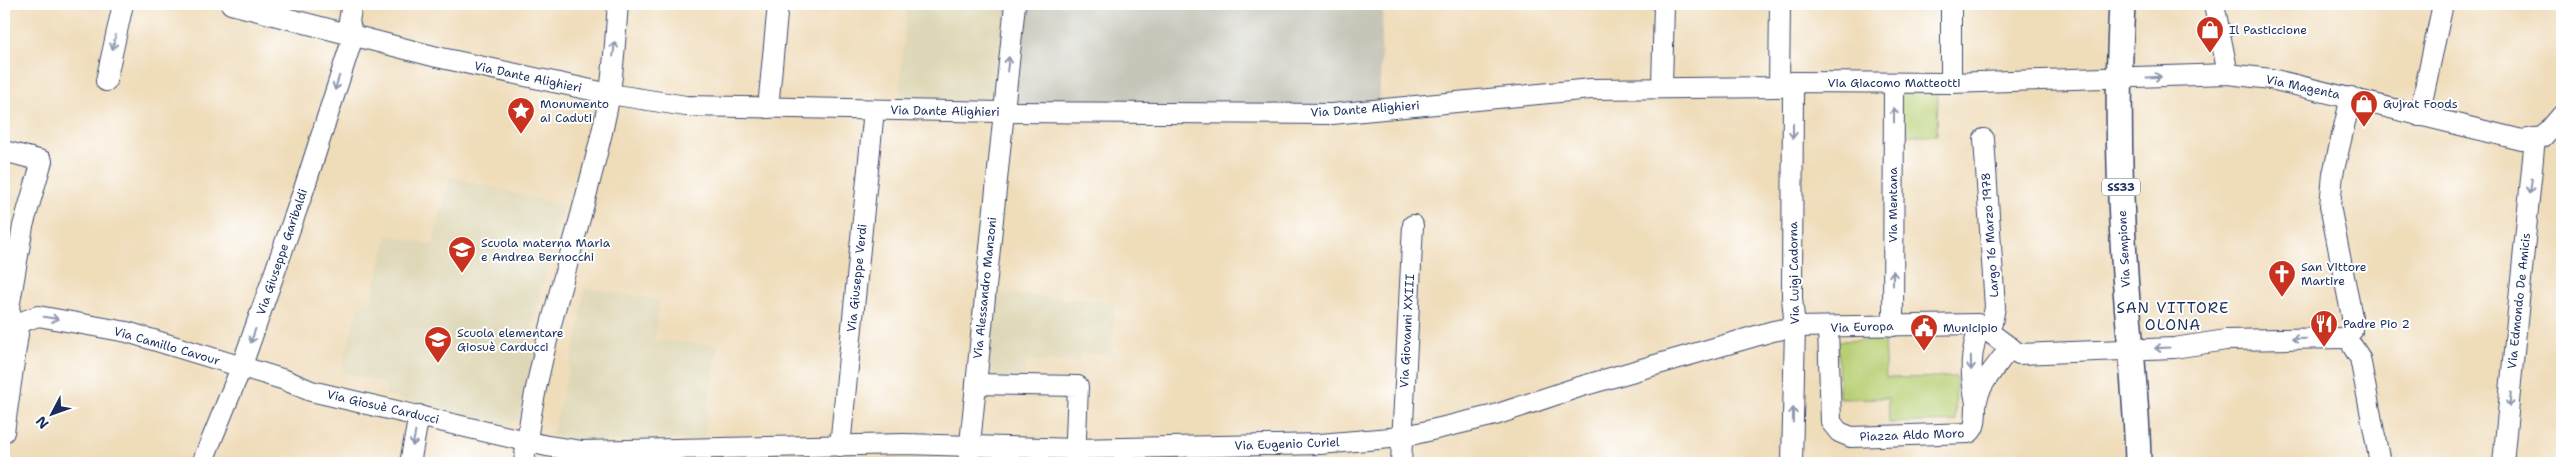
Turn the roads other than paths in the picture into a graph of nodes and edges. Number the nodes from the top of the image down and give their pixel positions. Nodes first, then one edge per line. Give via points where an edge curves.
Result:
1 (123, 4) edge
2 (230, 4) edge
3 (352, 4) edge
4 (618, 4) edge
5 (778, 4) edge
6 (1015, 4) edge
7 (1664, 4) edge
8 (1780, 4) edge
9 (1951, 4) edge
10 (2122, 4) edge
11 (2214, 4) edge
12 (2443, 4) edge
13 (353, 37) junction
14 (2228, 74) junction
15 (2118, 79) junction
16 (106, 81) dead end
17 (1951, 83) junction
18 (1894, 84) junction
19 (1786, 85) junction
20 (1666, 87) junction
21 (610, 94) junction
22 (2351, 97) junction
23 (768, 108) junction
24 (874, 110) junction
25 (1002, 112) junction
26 (2562, 115) edge
27 (2419, 116) junction
28 (1984, 138) dead end
29 (2536, 138) junction
30 (4, 151) edge
31 (1413, 225) dead end
32 (9, 325) edge
33 (1893, 326) junction
34 (1794, 327) junction
35 (1828, 328) junction
36 (1984, 328) junction
37 (2355, 338) junction
38 (2010, 347) junction
39 (2130, 350) junction
40 (1678, 358) joint
41 (242, 368) junction
42 (976, 384) junction
43 (1976, 403) junction
44 (419, 415) junction
45 (4, 432) edge
46 (1402, 437) junction
47 (526, 441) junction
48 (840, 446) junction
49 (969, 454) edge
50 (1235, 454) edge
51 (1075, 456) edge
52 (202, 463) edge
53 (410, 463) edge
54 (524, 463) edge
55 (1401, 463) edge
56 (1792, 463) edge
57 (2138, 463) edge
58 (2380, 463) edge
59 (2503, 463) edge

1 -> 16 street
2 - 13 street, Via Dante Alighieri
3 - 13 street via 349,21
21 -> 4 street
5 - 23 street
25 -> 6 street, Via Alessandro Manzoni
7 - 20 street
8 - 19 street
9 - 17 street
10 - 15 main road, Via Sempione / SS33
11 - 14 street
12 - 27 street
13 - 21 street, Via Dante Alighieri
13 -> 41 street, Via Giuseppe Garibaldi
15 -> 14 street, Via Magenta
14 - 22 street, Via Magenta via 2271,79
15 - 17 street, Via Giacomo Matteotti
15 - 39 main road, Via Sempione / SS33
17 - 18 street, Via Giacomo Matteotti
18 - 19 street, Via Giacomo Matteotti
33 -> 18 street, Via Mentana
19 - 20 street, Via Giacomo Matteotti
19 -> 34 street, Via Luigi Cadorna
20 - 25 street, Via Dante Alighieri via 1591,89 1332,114
21 - 23 street, Via Dante Alighieri via 686,106
21 - 47 street
22 - 27 street, Via Magenta
22 - 37 street via 2333,174 2330,206
23 - 24 street, Via Dante Alighieri
24 - 25 street, Via Dante Alighieri
24 - 48 street, Via Giuseppe Verdi
25 - 42 street, Via Alessandro Manzoni
26 - 29 street via 2543,137
27 - 29 street, Via Magenta via 2522,140
28 - 36 street, Largo 16 Marzo 1978 via 1996,307 1992,323
29 -> 59 street, Via Edmondo De Amicis
30 - 32 street via 42,161 23,226
31 - 46 street, Via Giovanni XXIII
32 -> 41 street, Via Camillo Cavour via 38,316 118,330
32 - 45 street via 18,334
33 - 35 street, Via Europa
33 - 36 street, Via Europa
34 - 35 street, Via Europa
34 - 40 street, Via Europa
56 -> 34 street, Via Luigi Cadorna
35 - 43 street, Piazza Aldo Moro via 1831,422 1844,435 1969,433 1975,425
36 - 38 street
36 -> 43 street, Largo 16 Marzo 1978 via 1972,347
37 -> 39 street via 2226,340 2174,348
37 - 58 street
38 - 39 street via 2019,354
38 - 43 street via 1981,389
39 - 57 main road, Via Sempione / SS33 via 2137,403
40 - 46 street, Via Eugenio Curiel via 1495,415
41 - 44 street, Via Giosuè Carducci via 311,391
41 - 52 street, Via Giuseppe Garibaldi
42 - 49 street, Via Alessandro Manzoni
42 - 51 street via 1078,386
44 - 47 street, Via Giosuè Carducci
44 -> 53 street
46 - 50 street, Via Eugenio Curiel
46 - 55 street, Via Giovanni XXIII
47 - 48 street, Via Eugenio Curiel via 581,451
47 - 54 street
48 - 49 street, Via Eugenio Curiel
49 - 51 street, Via Eugenio Curiel
50 - 51 street, Via Eugenio Curiel

